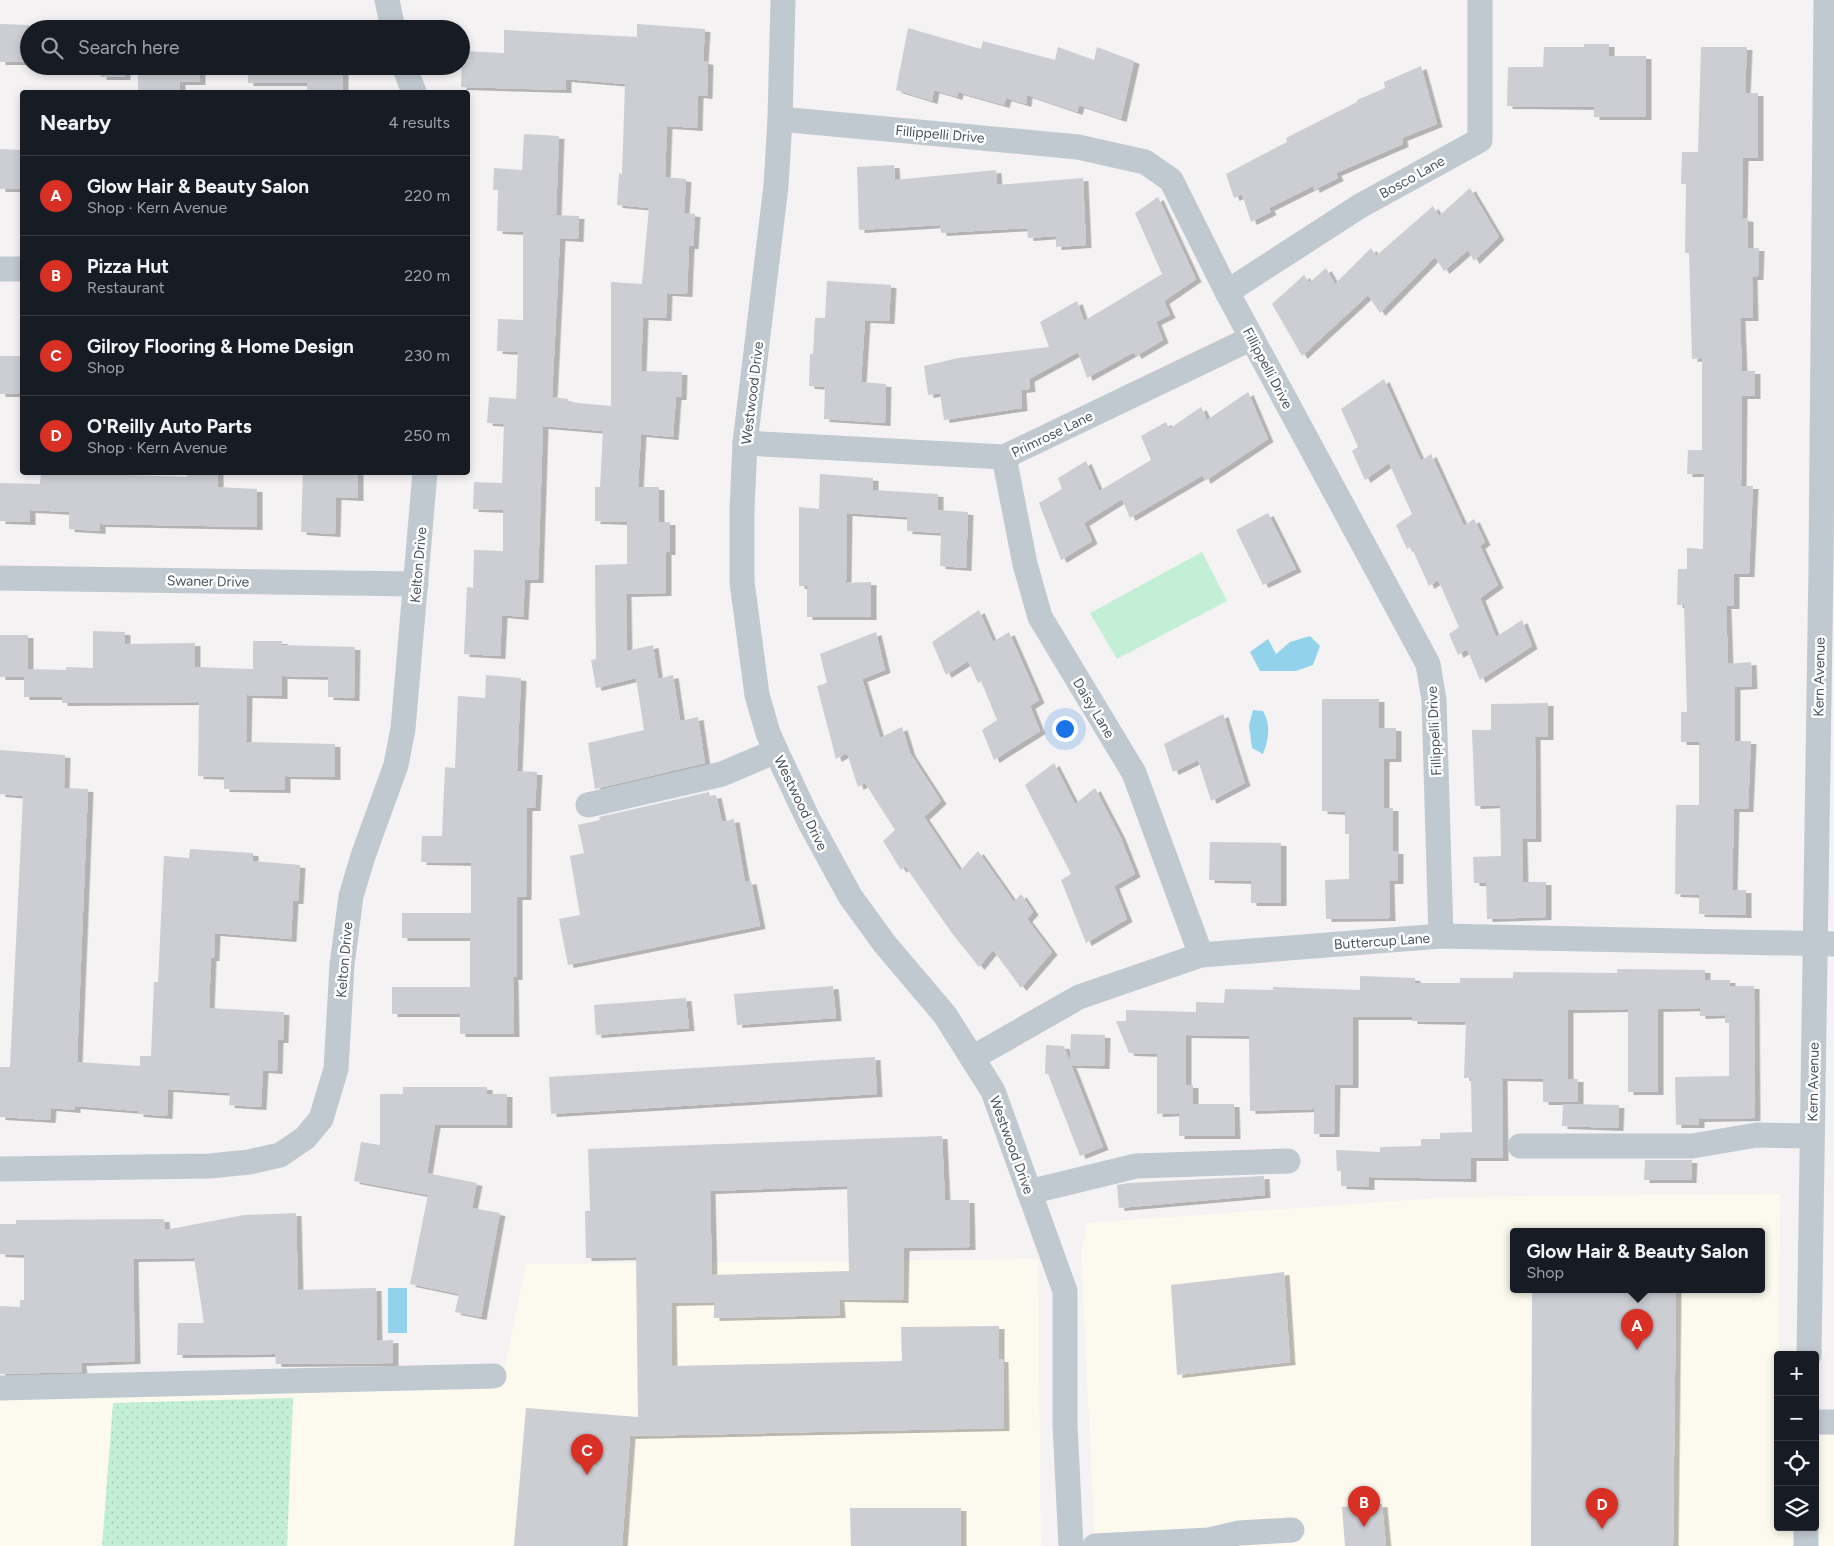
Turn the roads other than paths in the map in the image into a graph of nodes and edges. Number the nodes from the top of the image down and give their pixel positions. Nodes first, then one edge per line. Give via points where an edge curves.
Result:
1 (387, 0) edge
2 (783, 0) edge
3 (1480, 0) edge
4 (1826, 0) edge
5 (392, 20) edge
6 (407, 75) edge
7 (413, 90) edge
8 (780, 119) junction
9 (0, 269) edge
10 (20, 269) edge
11 (1227, 292) junction
12 (1252, 338) junction
13 (746, 443) junction
14 (1004, 457) junction
15 (425, 475) edge
16 (1828, 565) edge
17 (0, 578) edge
18 (416, 584) junction
19 (776, 751) junction
20 (588, 804) dead end
21 (1441, 936) junction
22 (1824, 944) edge
23 (1201, 955) junction
24 (972, 1058) junction
25 (1812, 1136) junction
26 (1520, 1146) dead end
27 (1288, 1160) dead end
28 (0, 1169) edge
29 (1029, 1192) junction
30 (1809, 1351) edge
31 (494, 1376) dead end
32 (0, 1388) edge
33 (1819, 1422) edge
34 (1834, 1422) edge
35 (1292, 1530) dead end
36 (1806, 1531) edge
37 (1071, 1546) edge
38 (1095, 1546) edge
39 (1806, 1546) edge

1 - 5 street
2 - 8 street, Westwood Drive
3 - 11 street, Bosco Lane via 1480,140 1360,206
4 - 16 street, Kern Avenue
6 - 7 street
8 - 11 street, Fillippelli Drive via 1078,147 1145,162 1171,180
8 - 13 street, Westwood Drive via 776,186
9 - 10 street
11 - 12 street, Fillippelli Drive
12 - 14 street, Primrose Lane
12 - 21 street, Fillippelli Drive via 1428,664 1434,700
13 - 14 street, Primrose Lane
13 - 19 street, Westwood Drive via 742,582 757,695
14 - 23 street, Daisy Lane via 1025,564 1040,617 1134,772
15 - 18 street, Kelton Drive
16 - 22 street, Kern Avenue
17 - 18 street, Swaner Drive
18 - 28 street, Kelton Drive via 403,729 396,765 351,896 336,1068 321,1119 305,1138 280,1154 249,1162 210,1166
19 - 20 street via 722,774
19 - 24 street, Westwood Drive via 850,896 884,943 945,1015
21 - 22 street, Buttercup Lane
21 - 23 street, Buttercup Lane
22 - 25 street, Kern Avenue
23 - 24 street, Buttercup Lane via 1079,997
24 - 29 street, Westwood Drive via 992,1091
25 - 26 street via 1756,1135 1692,1146
25 - 30 street, Kern Avenue
27 - 29 street via 1136,1166
29 - 37 street, Westwood Drive via 1065,1291 1065,1425
31 - 32 street
33 - 34 street
35 - 38 street via 1239,1533 1209,1540
36 - 39 street

